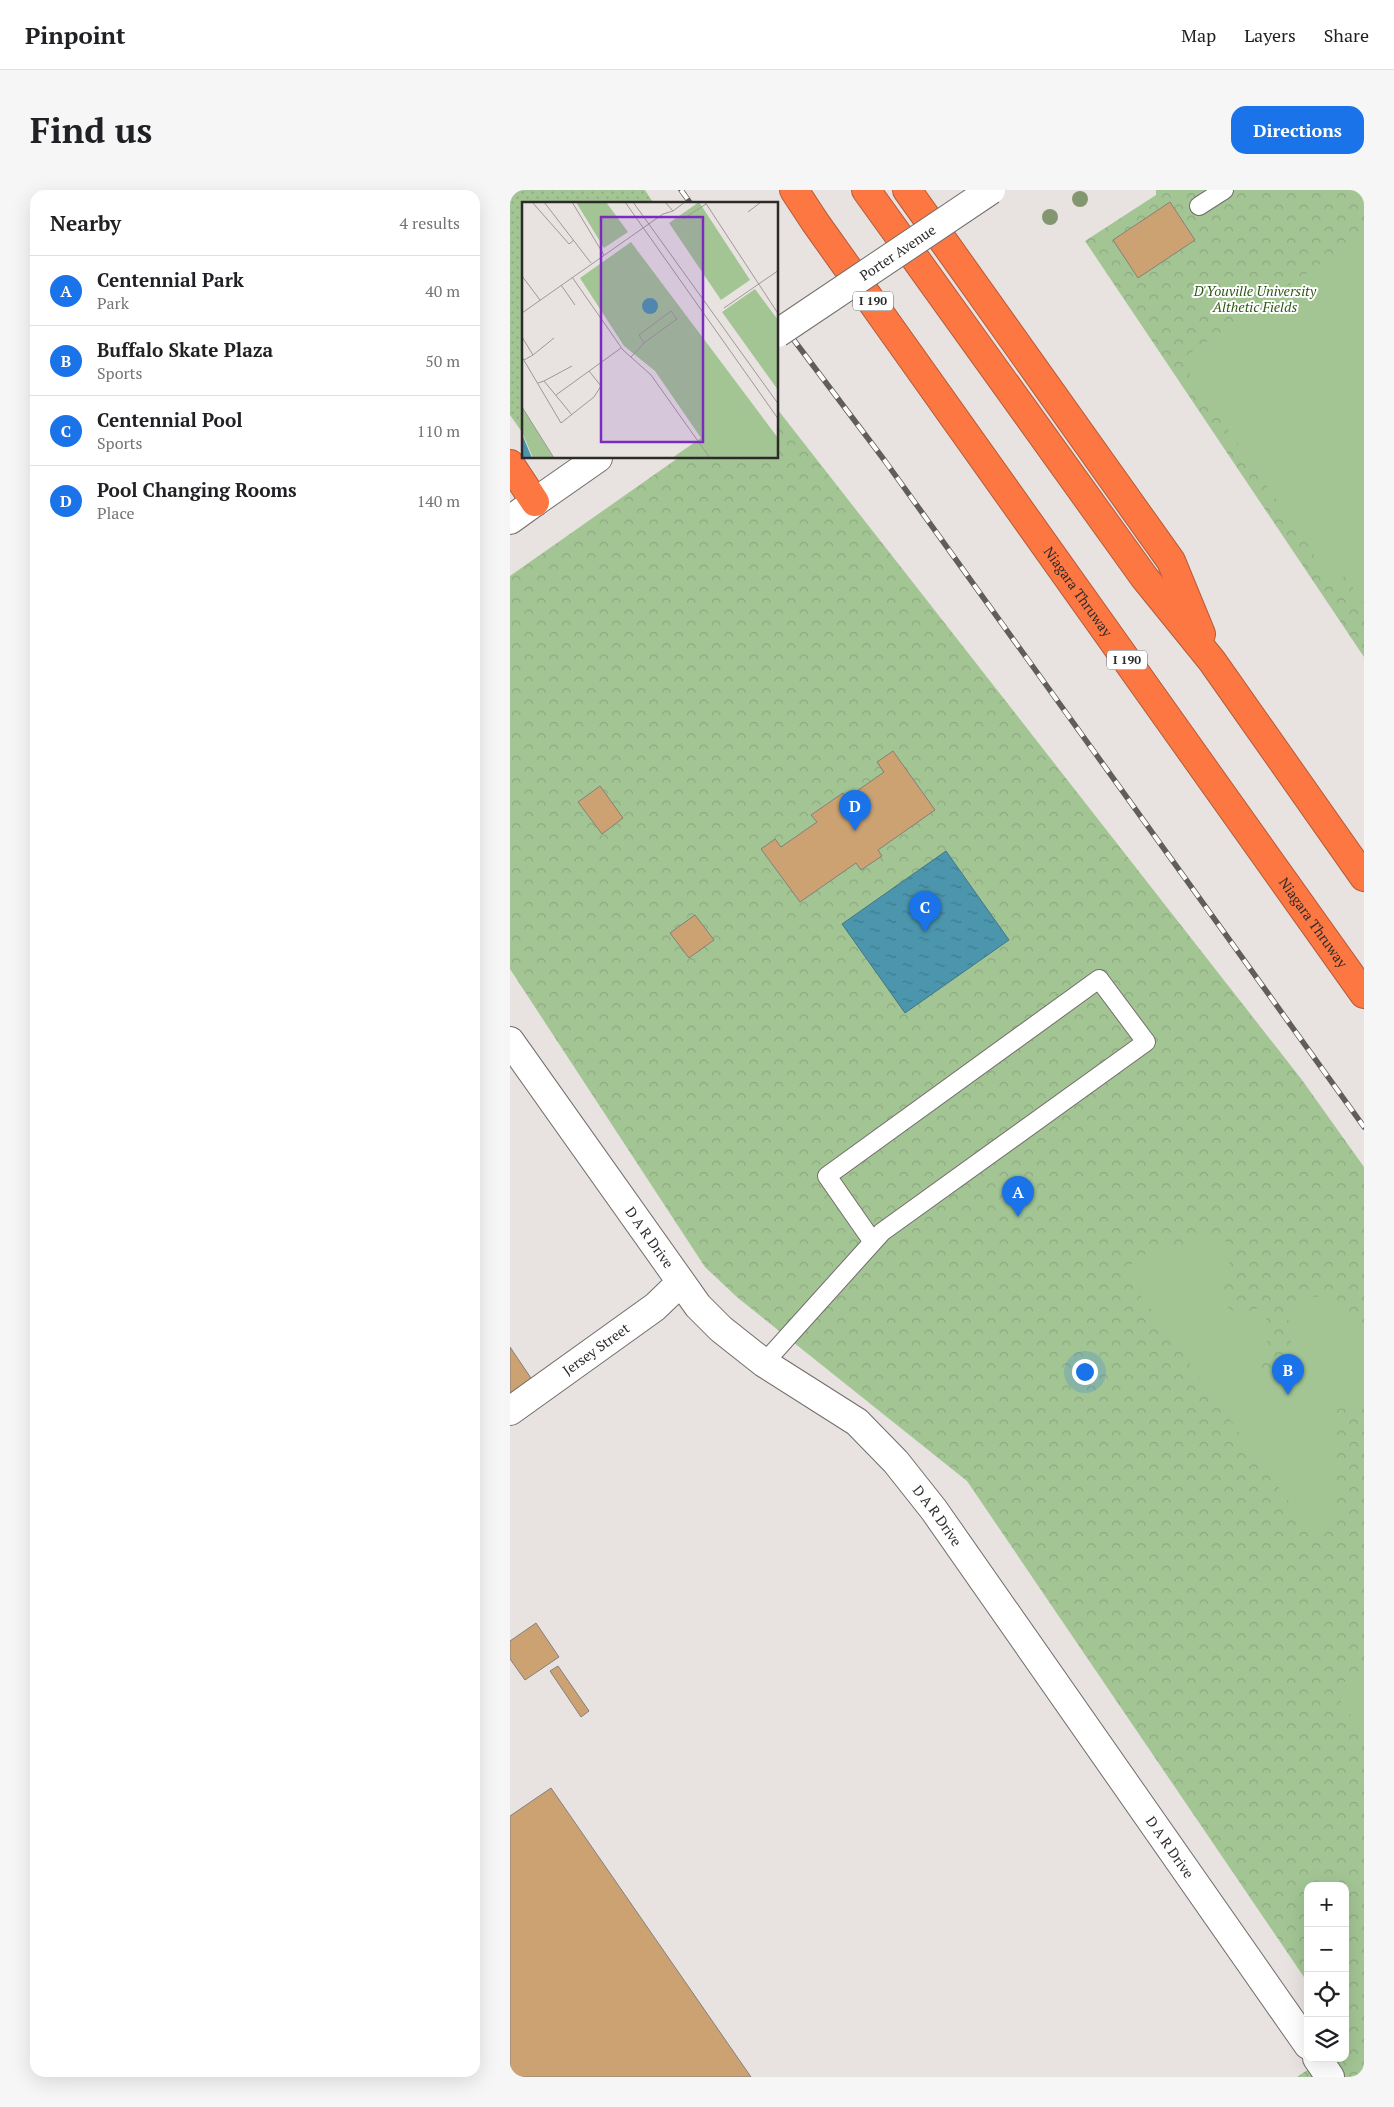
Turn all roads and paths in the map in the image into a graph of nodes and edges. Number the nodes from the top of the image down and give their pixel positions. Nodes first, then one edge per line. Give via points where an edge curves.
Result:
1 (780, 190) edge
2 (794, 190) edge
3 (866, 190) edge
4 (907, 190) edge
5 (991, 190) edge
6 (1224, 190) edge
7 (1199, 206) dead end
8 (815, 222) junction
9 (779, 332) edge
10 (597, 459) edge
11 (510, 464) edge
12 (535, 502) junction
13 (510, 520) edge
14 (1212, 661) junction
15 (1364, 877) edge
16 (1364, 994) edge
17 (510, 1041) edge
18 (873, 1242) junction
19 (680, 1283) junction
20 (764, 1363) junction
21 (510, 1411) edge
22 (1304, 2039) edge
23 (1320, 2062) edge
24 (1330, 2077) edge

1 - 8 highway
2 - 8 highway, Niagara Thruway / I 190
3 - 14 highway via 1144,577
4 - 14 highway via 1171,561
5 - 9 street, Porter Avenue, bridge
6 - 7 lane
8 - 16 highway, Niagara Thruway / I 190
10 - 12 street
11 - 12 highway
12 - 13 street
14 - 15 highway
17 - 19 street, D A R Drive
18 - 18 lane via 882,1232 1146,1042 1099,979 827,1176
18 - 20 lane
19 - 20 street, D A R Drive via 721,1329
19 - 21 street, Jersey Street via 655,1307
20 - 22 street, D A R Drive via 856,1422 896,1462 940,1518
23 - 24 street

